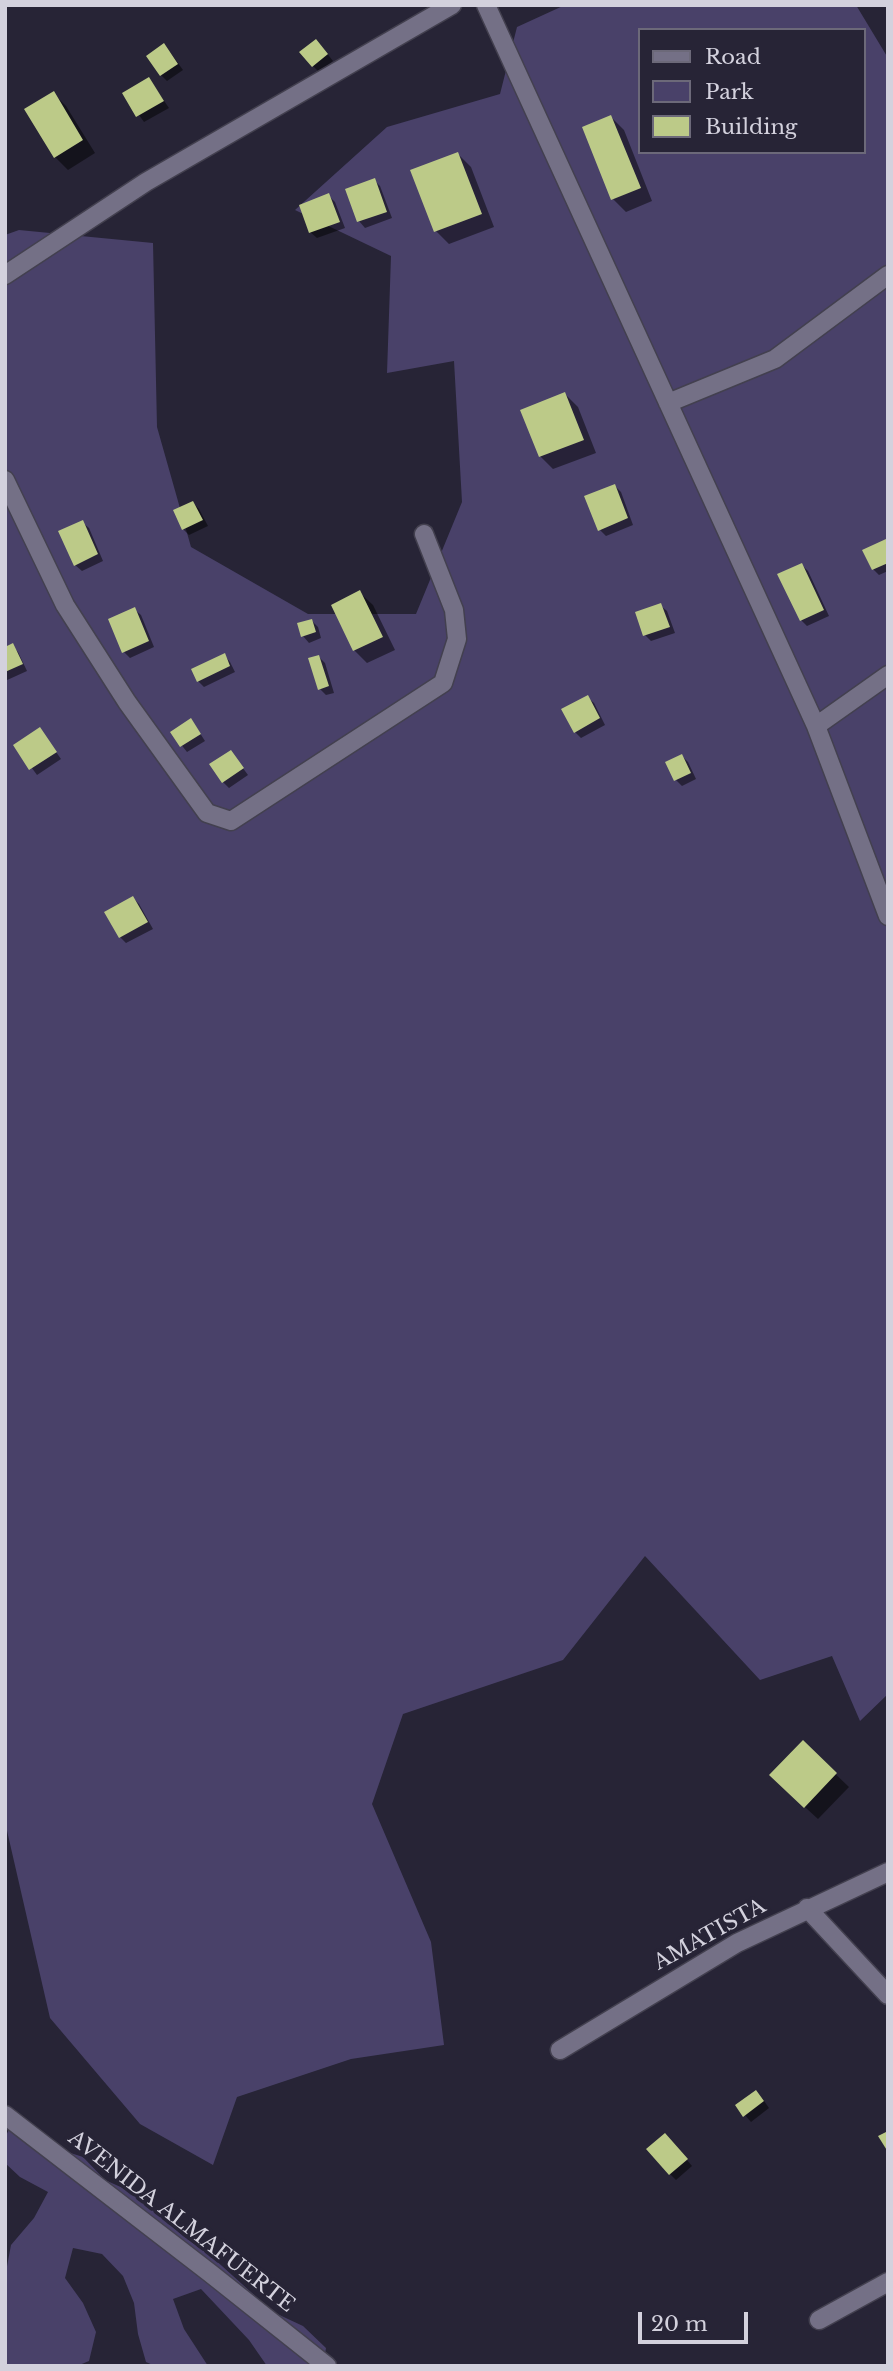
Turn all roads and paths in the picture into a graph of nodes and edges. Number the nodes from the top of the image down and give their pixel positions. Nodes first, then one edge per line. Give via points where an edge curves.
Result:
1 (452, 5) edge
2 (486, 5) edge
3 (5, 275) edge
4 (888, 275) edge
5 (668, 403) junction
6 (5, 480) edge
7 (424, 534) dead end
8 (888, 676) edge
9 (816, 726) junction
10 (888, 916) edge
11 (888, 1872) edge
12 (807, 1908) junction
13 (888, 1995) edge
14 (560, 2050) dead end
15 (5, 2115) edge
16 (888, 2282) edge
17 (819, 2320) dead end
18 (327, 2366) edge

1 - 3 street via 146,182
2 - 5 street
4 - 5 street via 775,359
5 - 9 street
6 - 7 street via 65,605 127,702 207,813 231,821 443,683 457,639 454,610
8 - 9 street
9 - 10 street
11 - 12 street, AMATISTA
12 - 13 street
12 - 14 street, AMATISTA via 737,1943
15 - 18 street, AVENIDA ALMAFUERTE
16 - 17 street

